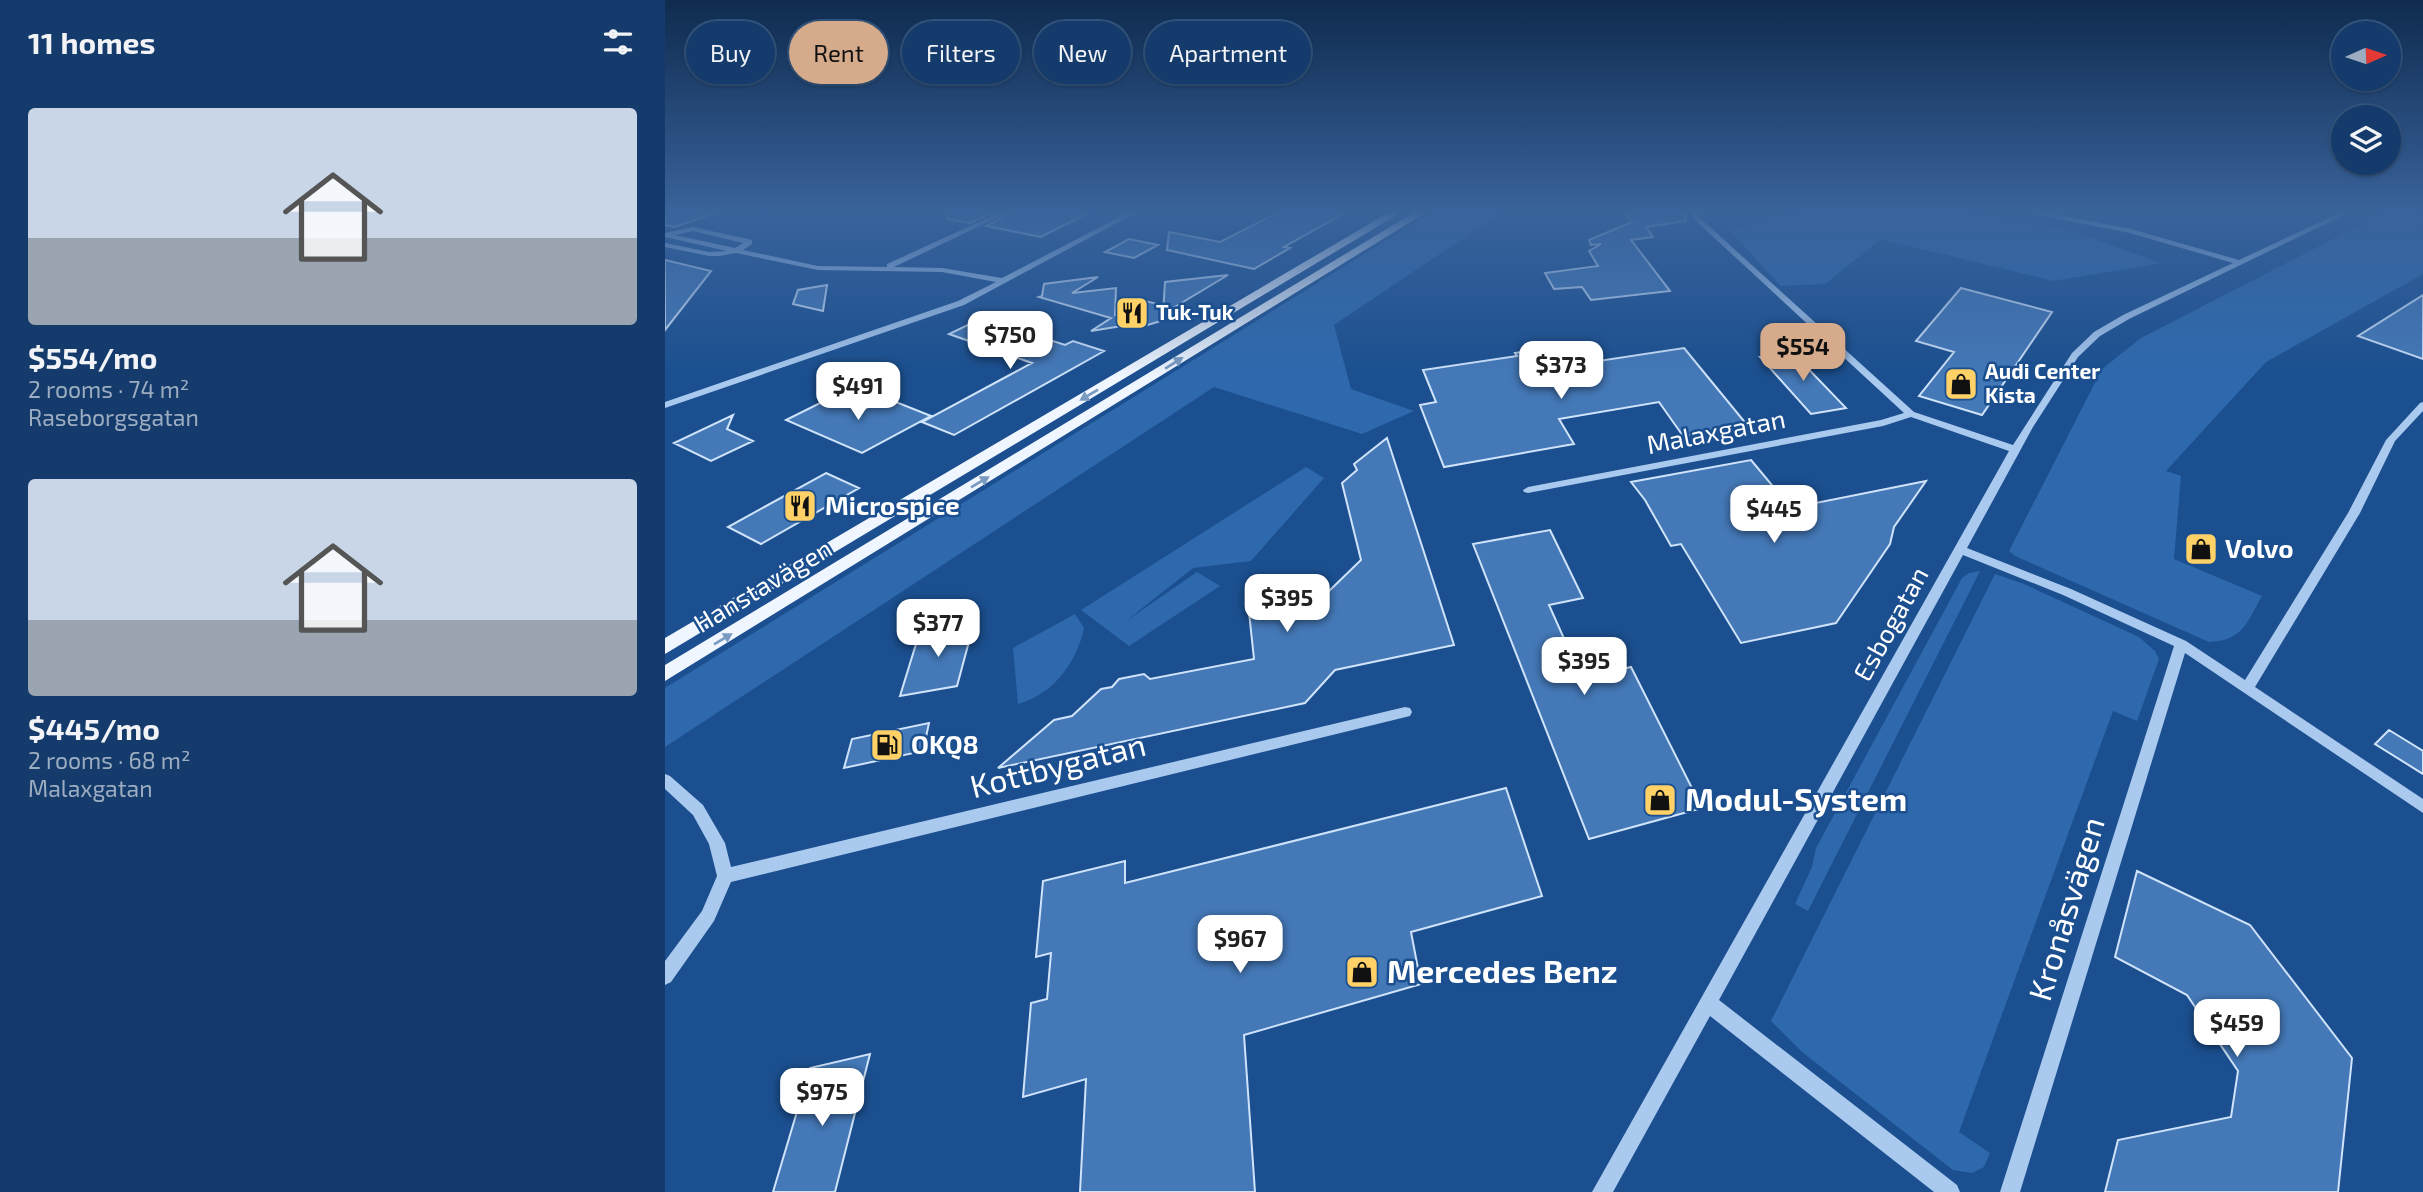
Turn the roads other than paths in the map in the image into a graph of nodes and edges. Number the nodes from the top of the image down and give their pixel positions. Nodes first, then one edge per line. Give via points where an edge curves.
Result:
1 (807, 266) edge
2 (892, 266) edge
3 (1034, 266) edge
4 (1306, 266) edge
5 (1334, 266) edge
6 (1748, 266) edge
7 (2230, 266) edge
8 (889, 267) junction
9 (1005, 281) junction
10 (665, 405) edge
11 (2423, 405) edge
12 (1911, 414) junction
13 (2016, 450) junction
14 (1528, 491) dead end
15 (1961, 550) junction
16 (2181, 644) junction
17 (665, 646) edge
18 (665, 674) edge
19 (2247, 688) junction
20 (1405, 712) dead end
21 (665, 780) edge
22 (2423, 807) edge
23 (725, 876) junction
24 (665, 976) edge
25 (1707, 1002) junction
26 (1602, 1192) edge
27 (1950, 1192) edge
28 (2010, 1192) edge

1 - 8 street
2 - 8 street
3 - 9 street
4 -> 17 main road, Hanstavägen
18 -> 5 main road, Hanstavägen
6 - 12 street
7 - 13 street, Esbogatan via 2097,334 2075,355
8 - 9 street
9 - 10 street via 921,318
11 - 19 street via 2391,440 2354,513
12 - 13 street
12 - 14 street, Malaxgatan
13 - 15 street, Esbogatan
15 - 16 street
15 - 25 street, Esbogatan
16 - 19 street
16 - 28 street, Kronåsvägen
19 - 22 street
20 - 23 street, Kottbygatan
21 - 23 street via 698,810 717,843
23 - 24 street via 708,916
25 - 26 street, Esbogatan
25 - 27 street

